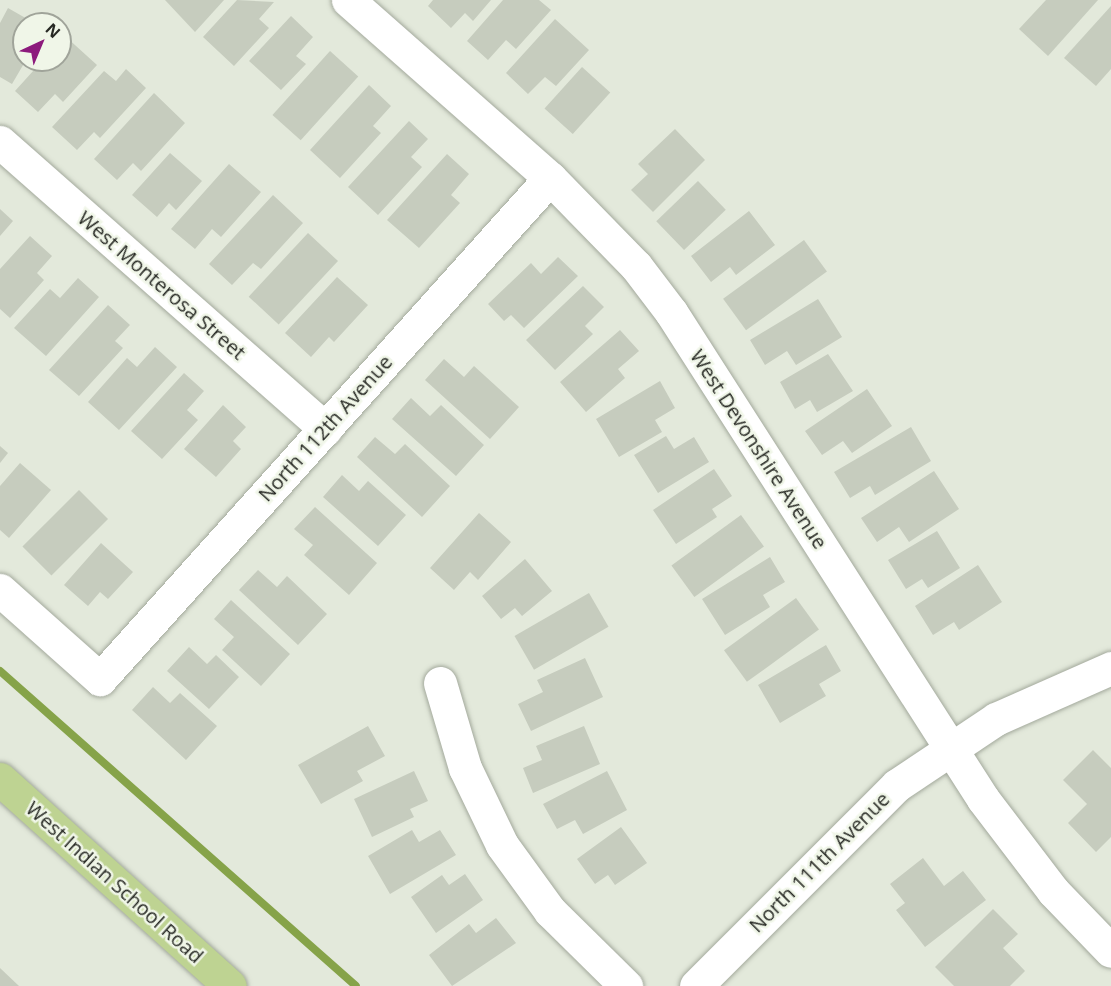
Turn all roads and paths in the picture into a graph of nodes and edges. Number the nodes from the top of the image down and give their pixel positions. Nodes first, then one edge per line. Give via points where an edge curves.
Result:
1 (348, 0) edge
2 (0, 142) edge
3 (550, 178) junction
4 (325, 429) junction
5 (0, 590) edge
6 (1111, 668) edge
7 (440, 683) dead end
8 (949, 748) junction
9 (0, 778) edge
10 (1111, 951) edge
11 (230, 986) edge
12 (626, 986) edge
13 (696, 986) edge

1 - 3 street, West Devonshire Avenue
2 - 4 street, West Monterosa Street
3 - 4 street, North 112th Avenue
3 - 8 street, West Devonshire Avenue via 636,266 670,312
4 - 5 street, North 112th Avenue via 100,679
6 - 8 street, North 111th Avenue via 1035,698
7 - 12 street via 465,768 502,845 550,911
8 - 10 street, West Devonshire Avenue via 1040,875
8 - 13 street, North 111th Avenue via 865,812
9 - 11 main road, West Indian School Road

